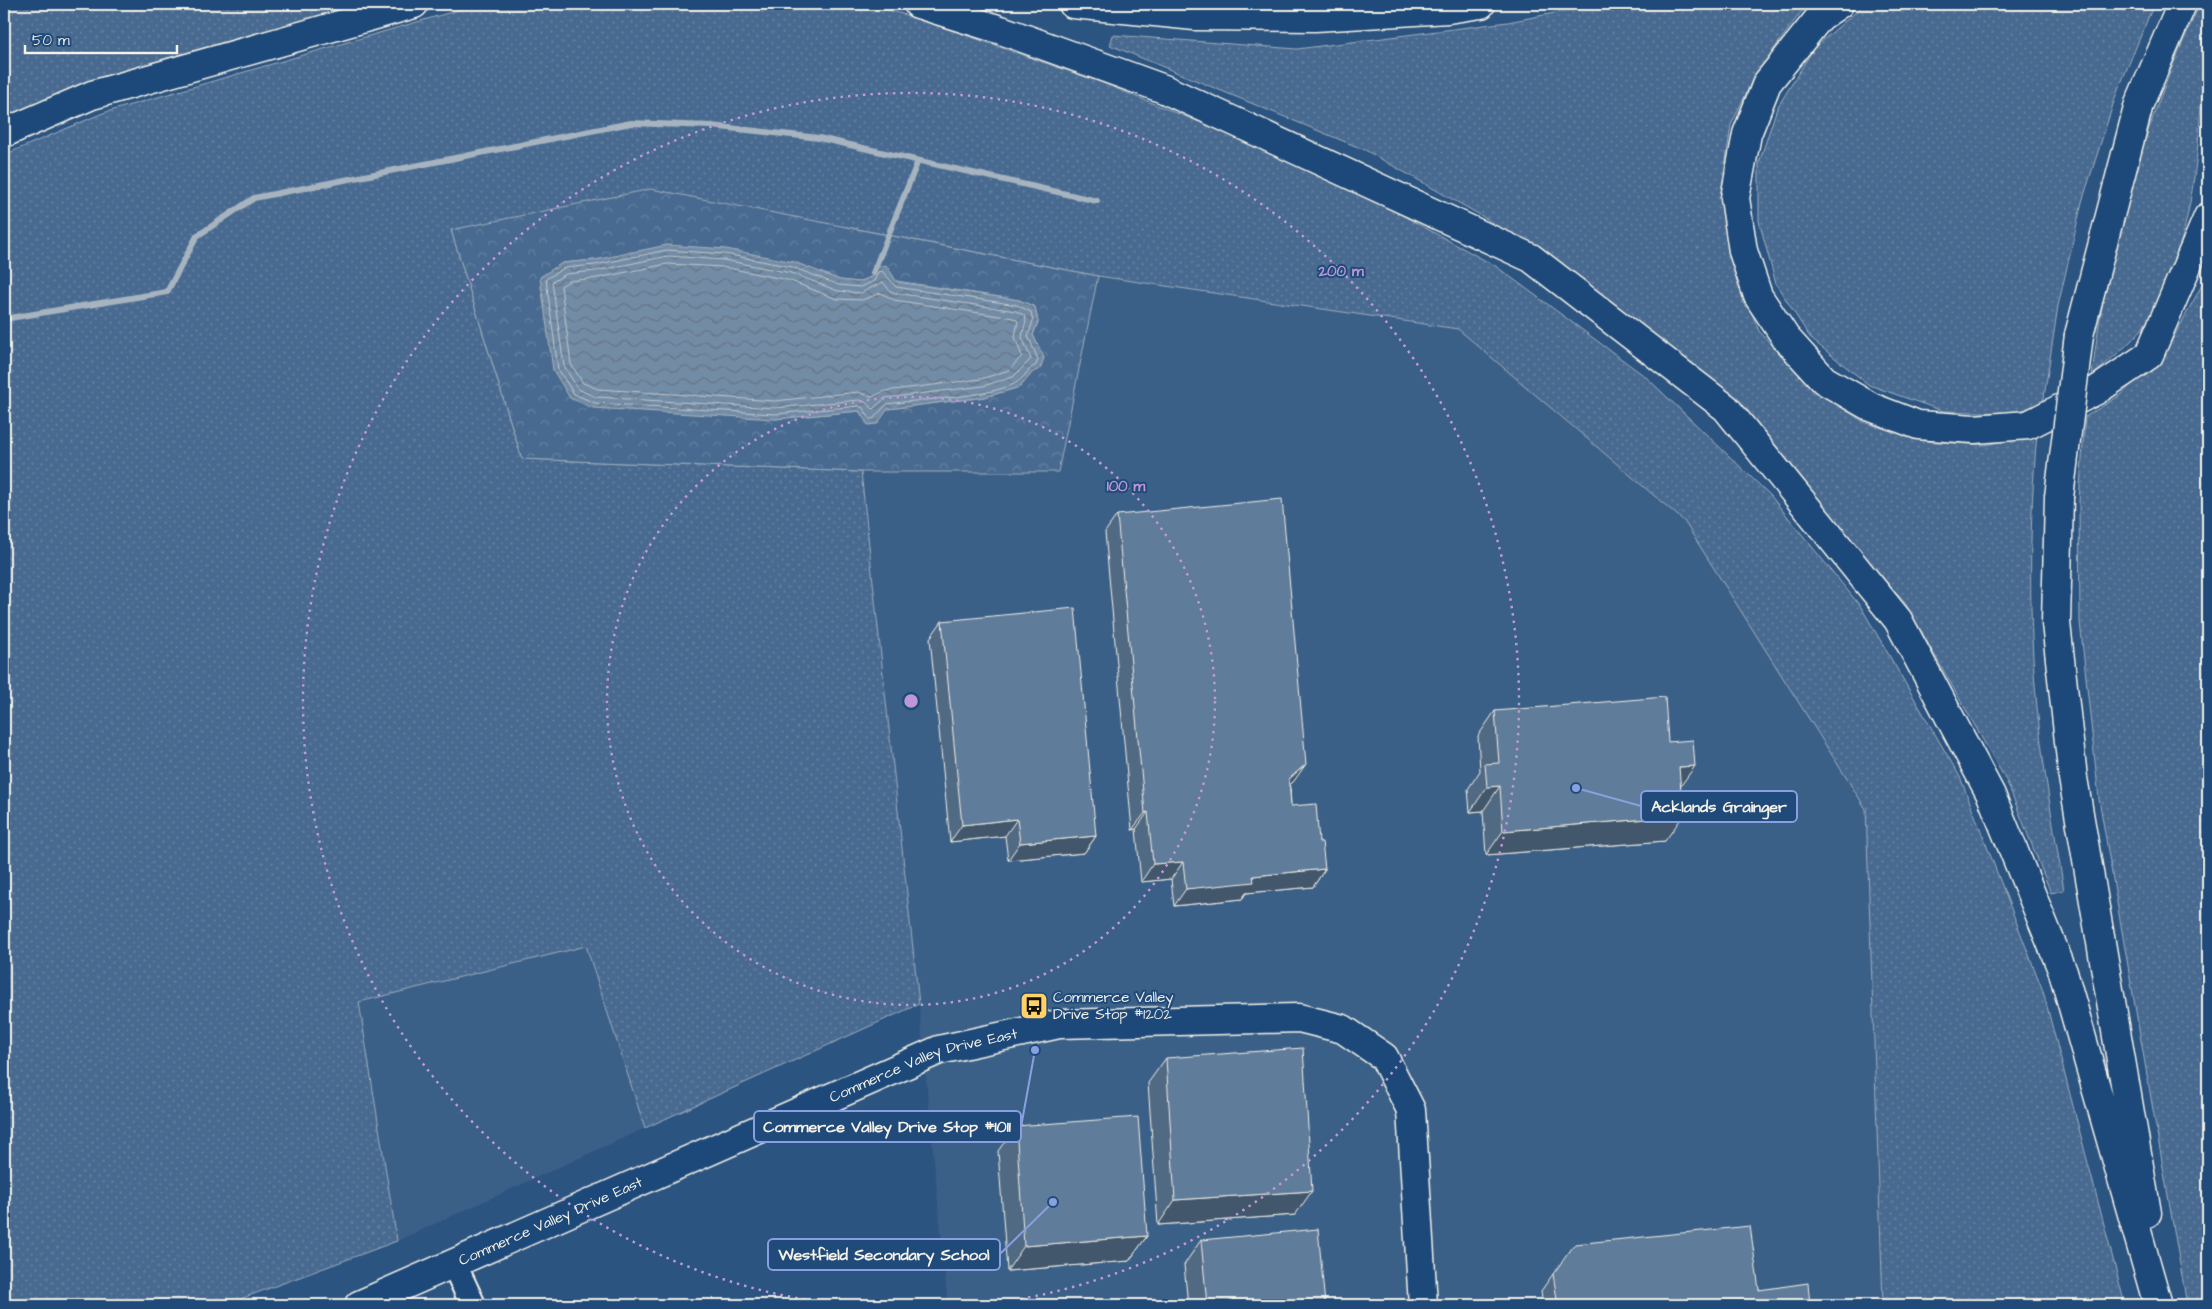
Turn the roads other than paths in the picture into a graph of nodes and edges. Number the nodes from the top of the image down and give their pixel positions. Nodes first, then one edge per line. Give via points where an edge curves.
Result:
1 (414, 4) edge
2 (918, 4) edge
3 (1073, 4) edge
4 (1481, 4) edge
5 (1839, 4) edge
6 (2182, 4) edge
7 (4, 133) edge
8 (2208, 217) edge
9 (454, 1264) junction
10 (359, 1305) edge
11 (473, 1305) edge
12 (1423, 1305) edge
13 (2158, 1305) edge
14 (2162, 1305) edge

1 - 7 main road via 92,95
2 - 13 main road via 1001,30 1164,89 1531,258 1726,408 1898,620 1992,795 2063,972
3 - 4 main road via 1195,16 1315,17
5 - 8 main road via 1820,17 1767,83 1747,134 1735,198 1742,251 1758,296 1786,338 1824,380 1872,407 1918,425 1974,429 2028,425 2097,390 2149,355
6 - 14 main road, bridge via 2139,104 2079,335 2060,496 2056,623 2072,778
9 - 10 main road, Commerce Valley Drive East
9 - 11 street
9 - 12 main road, Commerce Valley Drive East via 939,1050 1059,1024 1299,1018 1343,1029 1384,1057 1412,1110

